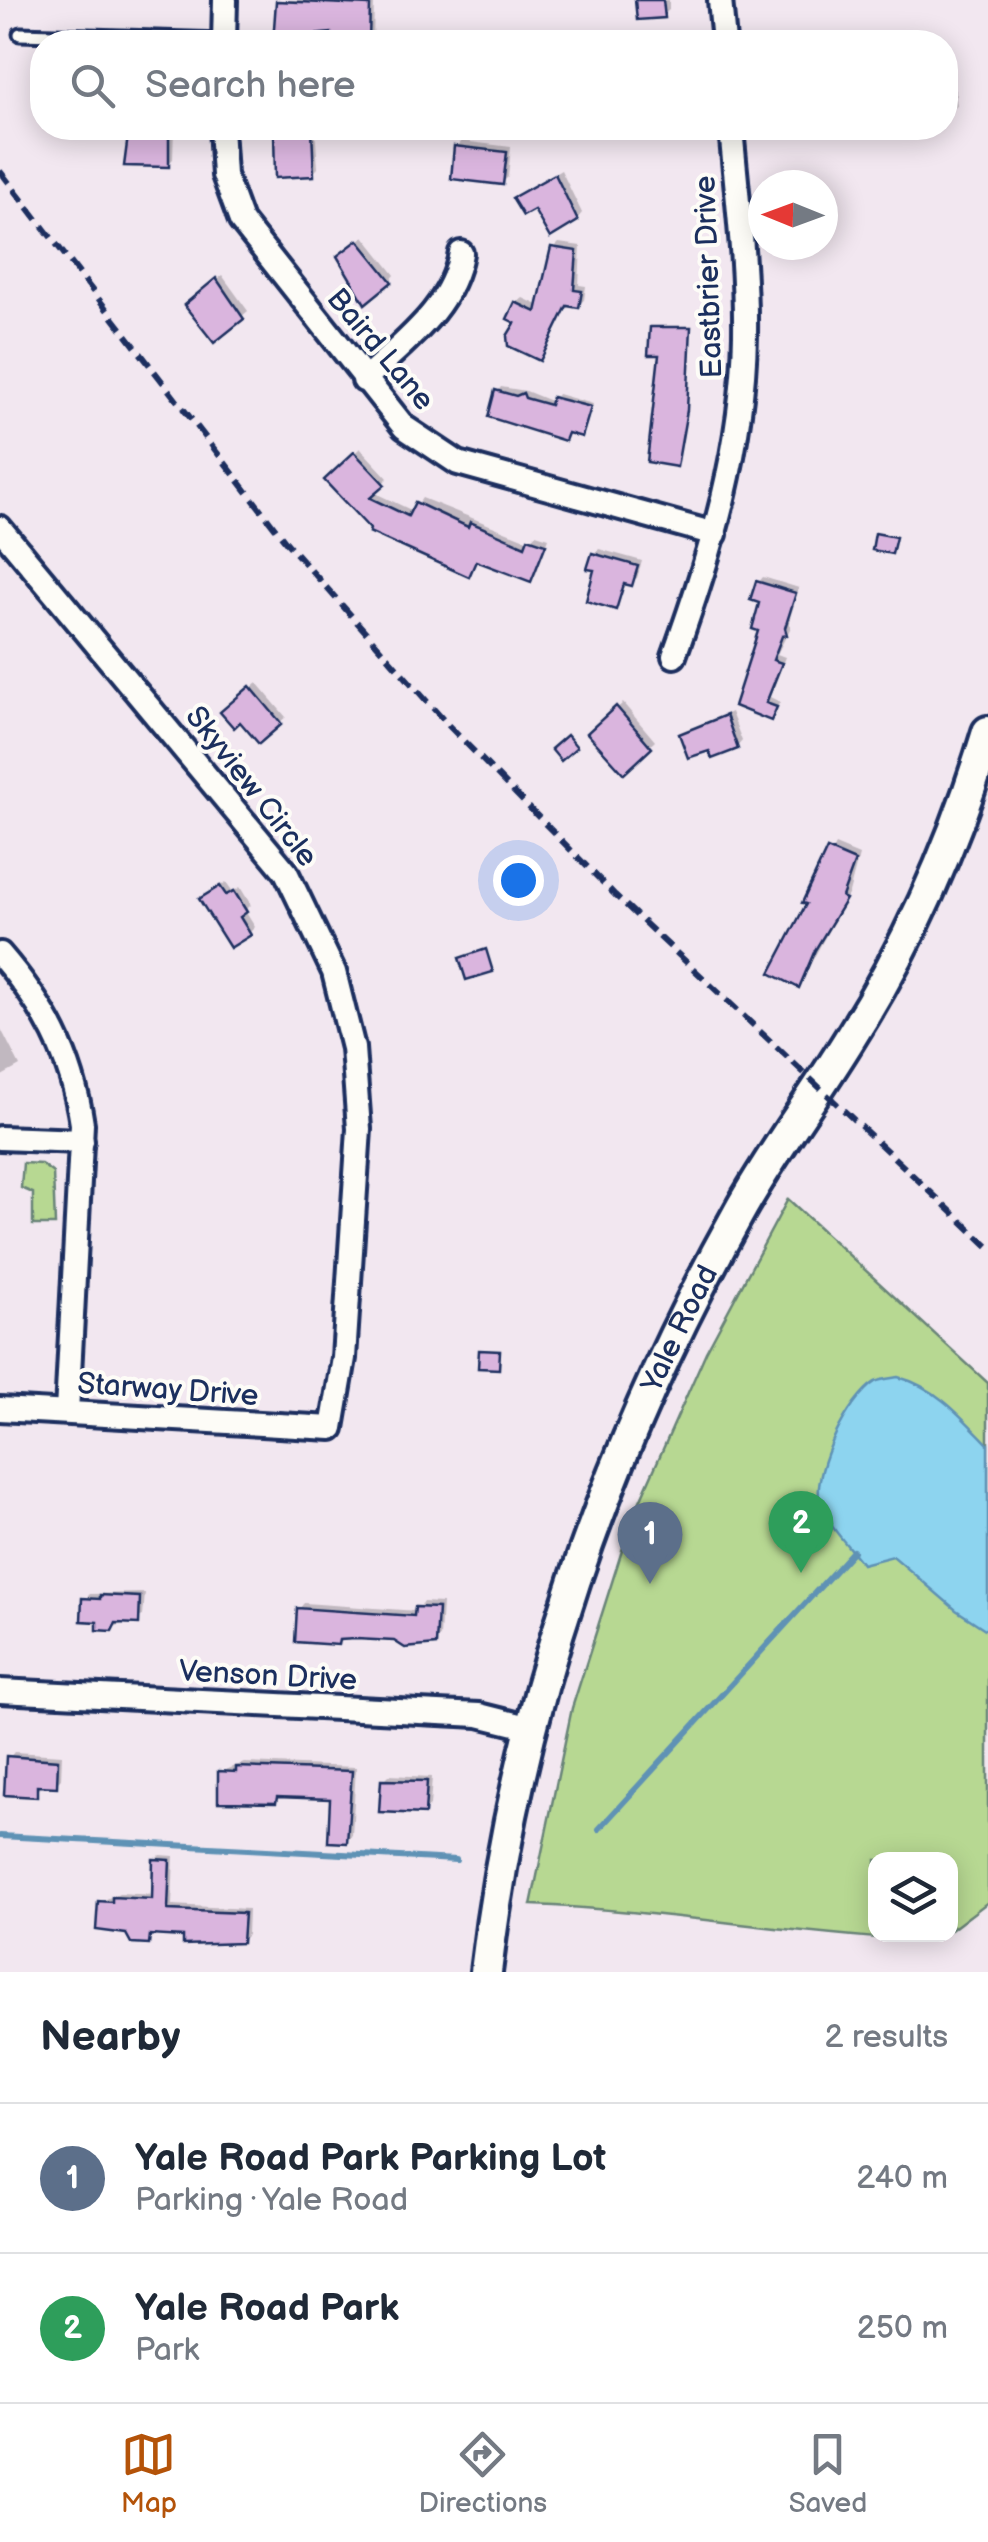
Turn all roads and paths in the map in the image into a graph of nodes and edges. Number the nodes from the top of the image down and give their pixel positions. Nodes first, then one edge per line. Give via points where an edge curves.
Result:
1 (225, 0) edge
2 (720, 0) edge
3 (224, 30) edge
4 (723, 30) edge
5 (20, 34) dead end
6 (30, 34) edge
7 (221, 140) edge
8 (732, 140) edge
9 (461, 253) dead end
10 (364, 380) junction
11 (0, 528) edge
12 (715, 534) junction
13 (674, 656) dead end
14 (988, 732) edge
15 (0, 954) edge
16 (0, 1138) edge
17 (82, 1141) junction
18 (0, 1409) edge
19 (67, 1412) junction
20 (332, 1428) joint
21 (0, 1691) edge
22 (531, 1728) junction
23 (486, 1972) edge

1 - 3 street
2 - 4 street
5 - 6 lane
7 - 10 street, Baird Lane via 224,175 241,222
8 - 12 street, Eastbrier Drive via 745,338 733,457
9 - 10 street via 454,282 436,310
10 - 12 street, Baird Lane via 404,427 446,458
11 - 20 street, Skyview Circle via 286,872 334,972 352,1048 359,1129 344,1358
12 - 13 street, Eastbrier Drive
14 - 22 main road, Yale Road via 900,952 740,1210 661,1361 597,1516
15 - 17 street via 44,1009 61,1046
16 - 17 street
17 - 19 street
18 - 19 street, Starway Drive
19 - 20 street, Starway Drive
21 - 22 street, Venson Drive via 479,1715
22 - 23 main road, Yale Road

